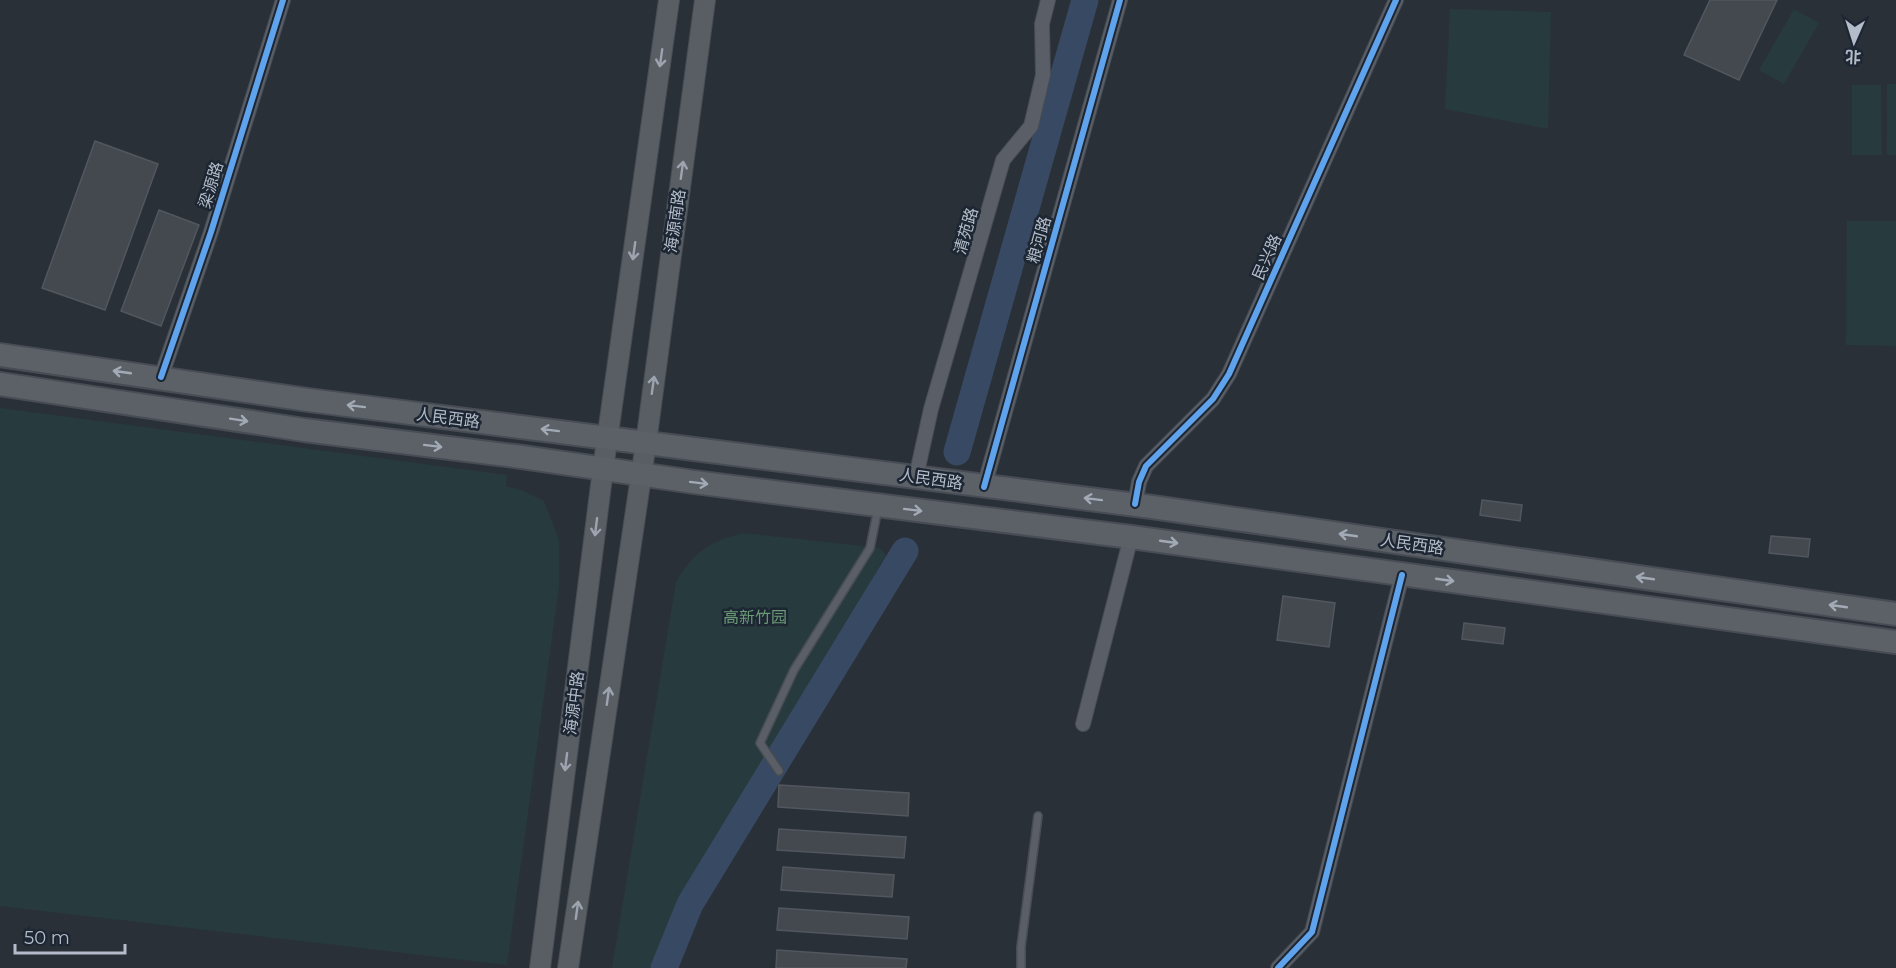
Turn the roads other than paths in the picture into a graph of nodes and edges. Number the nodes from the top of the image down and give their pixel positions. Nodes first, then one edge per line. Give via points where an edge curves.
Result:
1 (283, 0) edge
2 (669, 0) edge
3 (705, 0) edge
4 (1048, 0) edge
5 (1120, 0) edge
6 (1396, 0) edge
7 (0, 355) edge
8 (162, 378) junction
9 (0, 384) edge
10 (608, 437) junction
11 (646, 442) junction
12 (603, 469) junction
13 (641, 475) junction
14 (916, 477) junction
15 (984, 487) junction
16 (1135, 504) junction
17 (878, 505) junction
18 (1131, 537) junction
19 (1402, 575) junction
20 (1896, 614) edge
21 (1896, 642) edge
22 (1083, 724) dead end
23 (779, 771) dead end
24 (1038, 816) dead end
25 (540, 968) edge
26 (568, 968) edge
27 (1021, 968) edge
28 (1278, 968) edge

1 - 8 street, 梁源路
2 -> 10 main road
11 -> 3 main road, 海源南路
4 - 14 street, 清苑路 via 1041,24 1043,75 1031,126 1003,160 931,409
5 - 15 street, 粮河路
6 - 16 street, 民兴路 via 1229,374 1213,399 1146,466
8 -> 7 main road, 人民西路
10 -> 8 main road, 人民西路
9 -> 12 main road, 人民西路 via 304,430
10 - 11 main road, 人民西路
10 - 12 main road, 海源中路
11 - 13 main road, 海源中路
11 - 14 main road, 人民西路
12 - 13 main road, 人民西路
12 -> 25 main road, 海源中路
13 -> 17 main road, 人民西路
26 -> 13 main road, 海源中路
14 - 15 main road, 人民西路
16 -> 15 main road, 人民西路
20 -> 16 main road, 人民西路
17 -> 18 main road, 人民西路
17 - 23 lane via 870,548 794,670 760,743
18 -> 19 main road, 人民西路
18 - 22 street
19 -> 21 main road, 人民西路
19 - 28 street via 1312,932
24 - 27 lane

